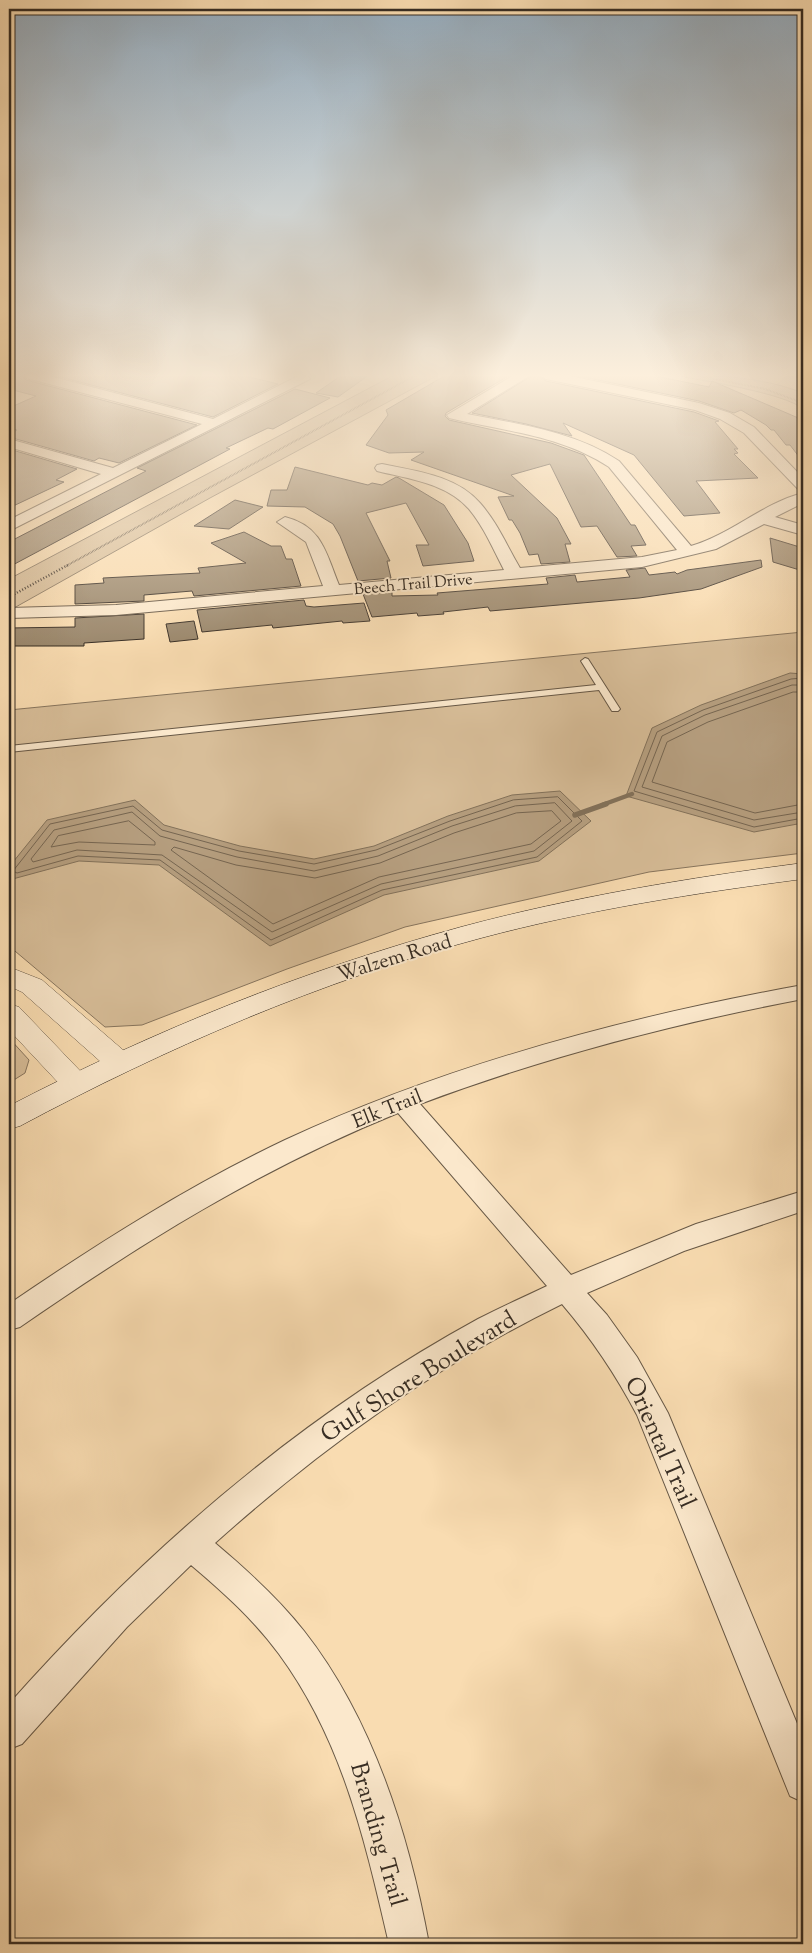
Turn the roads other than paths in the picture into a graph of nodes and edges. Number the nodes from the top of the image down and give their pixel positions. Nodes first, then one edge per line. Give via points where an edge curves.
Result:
1 (90, 466) edge
2 (128, 466) edge
3 (616, 466) edge
4 (784, 466) edge
5 (382, 468) dead end
6 (114, 473) junction
7 (803, 486) edge
8 (803, 498) edge
9 (762, 518) junction
10 (285, 522) dead end
11 (9, 526) edge
12 (803, 530) edge
13 (687, 552) junction
14 (515, 574) junction
15 (333, 591) junction
16 (9, 614) edge
17 (585, 661) dead end
18 (602, 687) junction
19 (615, 709) dead end
20 (9, 749) edge
21 (803, 871) edge
22 (9, 975) edge
23 (803, 992) edge
24 (9, 1013) edge
25 (120, 1064) junction
26 (76, 1084) junction
27 (403, 1102) junction
28 (9, 1119) edge
29 (803, 1201) edge
30 (566, 1289) junction
31 (9, 1319) edge
32 (191, 1544) junction
33 (9, 1732) edge
34 (803, 1783) edge
35 (409, 1944) edge

1 - 6 street
2 - 6 street
3 - 13 street
4 - 7 street
5 - 14 street via 434,481 468,499
6 - 11 street
8 - 9 street, Beech Trail Drive
9 - 12 street
9 - 13 street, Beech Trail Drive via 730,537
10 - 15 street via 313,540
13 - 14 street, Beech Trail Drive via 642,562
14 - 15 street, Beech Trail Drive
15 - 16 street, Beech Trail Drive via 90,612
17 - 18 lane
18 - 19 lane
18 - 20 lane
21 - 25 main road, Walzem Road via 626,897 486,928 339,973 189,1031
22 - 25 main road via 32,986
23 - 27 street, Elk Trail via 606,1033 468,1076
24 - 26 main road
25 - 26 main road, Walzem Road
26 - 28 main road, Walzem Road
27 - 30 street, Oriental Trail
27 - 31 street, Elk Trail via 335,1129 203,1196 117,1247
29 - 30 street, Gulf Shore Boulevard via 744,1217 617,1265
30 - 32 street, Gulf Shore Boulevard via 489,1327 366,1403 295,1456
30 - 34 street, Oriental Trail via 596,1323 626,1366 652,1413
32 - 33 street, Gulf Shore Boulevard via 98,1633
32 - 35 street, Branding Trail via 259,1605 294,1647 326,1694 353,1746 374,1798

